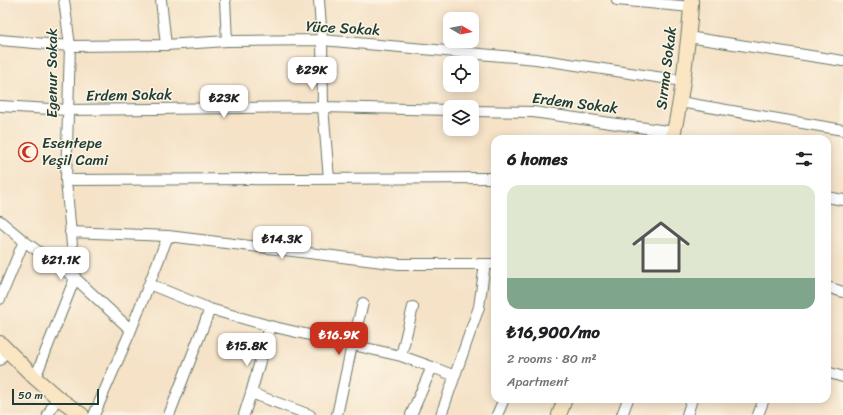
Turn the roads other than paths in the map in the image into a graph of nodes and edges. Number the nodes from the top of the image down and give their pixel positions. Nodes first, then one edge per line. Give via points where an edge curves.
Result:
1 (64, 0) edge
2 (161, 0) edge
3 (225, 0) edge
4 (319, 0) edge
5 (617, 0) edge
6 (691, 3) edge
7 (688, 37) junction
8 (0, 40) edge
9 (322, 40) junction
10 (226, 41) junction
11 (166, 45) junction
12 (70, 46) junction
13 (843, 61) edge
14 (683, 81) junction
15 (680, 102) junction
16 (0, 106) edge
17 (323, 107) junction
18 (67, 110) junction
19 (443, 110) edge
20 (479, 110) edge
21 (843, 130) edge
22 (673, 135) edge
23 (491, 178) edge
24 (329, 179) junction
25 (66, 180) junction
26 (831, 198) edge
27 (843, 200) edge
28 (0, 221) edge
29 (70, 232) junction
30 (168, 236) junction
31 (24, 241) junction
32 (490, 264) edge
33 (75, 278) junction
34 (149, 284) junction
35 (831, 288) edge
36 (843, 292) edge
37 (0, 299) edge
38 (363, 303) dead end
39 (413, 307) dead end
40 (210, 308) junction
41 (270, 326) junction
42 (131, 330) junction
43 (352, 345) junction
44 (2, 350) edge
45 (401, 356) junction
46 (432, 367) junction
47 (831, 373) edge
48 (455, 376) junction
49 (843, 377) edge
50 (35, 378) junction
51 (251, 394) junction
52 (57, 397) junction
53 (502, 403) edge
54 (564, 403) edge
55 (626, 403) edge
56 (690, 403) edge
57 (762, 403) edge
58 (48, 415) edge
59 (82, 415) edge
60 (94, 415) edge
61 (169, 415) edge
62 (244, 415) edge
63 (310, 415) edge
64 (338, 415) edge
65 (411, 415) edge
66 (441, 415) edge
67 (497, 415) edge
68 (559, 415) edge
69 (622, 415) edge
70 (686, 415) edge
71 (758, 415) edge

1 - 12 street, Egenur Sokak
2 - 11 street
3 - 10 street
4 - 9 street
5 - 6 street
6 - 7 street, Sırma Sokak
7 - 13 street
7 - 14 street, Sırma Sokak
8 - 12 street, Yüce Sokak
9 - 10 street, Yüce Sokak
9 - 14 street, Yüce Sokak via 536,59
9 - 17 street
10 - 11 street, Yüce Sokak
11 - 12 street, Yüce Sokak
12 - 18 street, Egenur Sokak
14 - 15 street, Sırma Sokak
15 - 21 street
15 - 22 street, Sırma Sokak
16 - 18 street, Erdem Sokak
17 - 18 street, Erdem Sokak
17 - 19 street, Erdem Sokak
17 - 24 street
18 - 25 street, Egenur Sokak
20 - 22 street, Erdem Sokak via 533,112
23 - 24 street
24 - 25 street
25 - 29 street, Egenur Sokak
26 - 27 street
28 - 31 street
29 - 30 street
29 - 33 street, Egenur Sokak
30 - 32 street via 399,264
30 - 34 street
31 - 33 street
31 - 37 street
32 - 48 street via 479,308
33 - 42 street
33 - 50 street, Egenur Sokak
34 - 40 street
34 - 42 street
35 - 36 street
38 - 43 street
39 - 45 street
40 - 41 street
40 - 61 street
41 - 43 street
41 - 51 street
42 - 60 street
43 - 45 street
43 - 64 street
44 - 50 street
45 - 46 street
46 - 48 street
46 - 65 street
47 - 49 street
48 - 66 street
50 - 52 street
51 - 62 street
51 - 63 street
52 - 58 street
52 - 59 street
53 - 67 street
54 - 68 street
55 - 69 street
56 - 70 street
57 - 71 street

